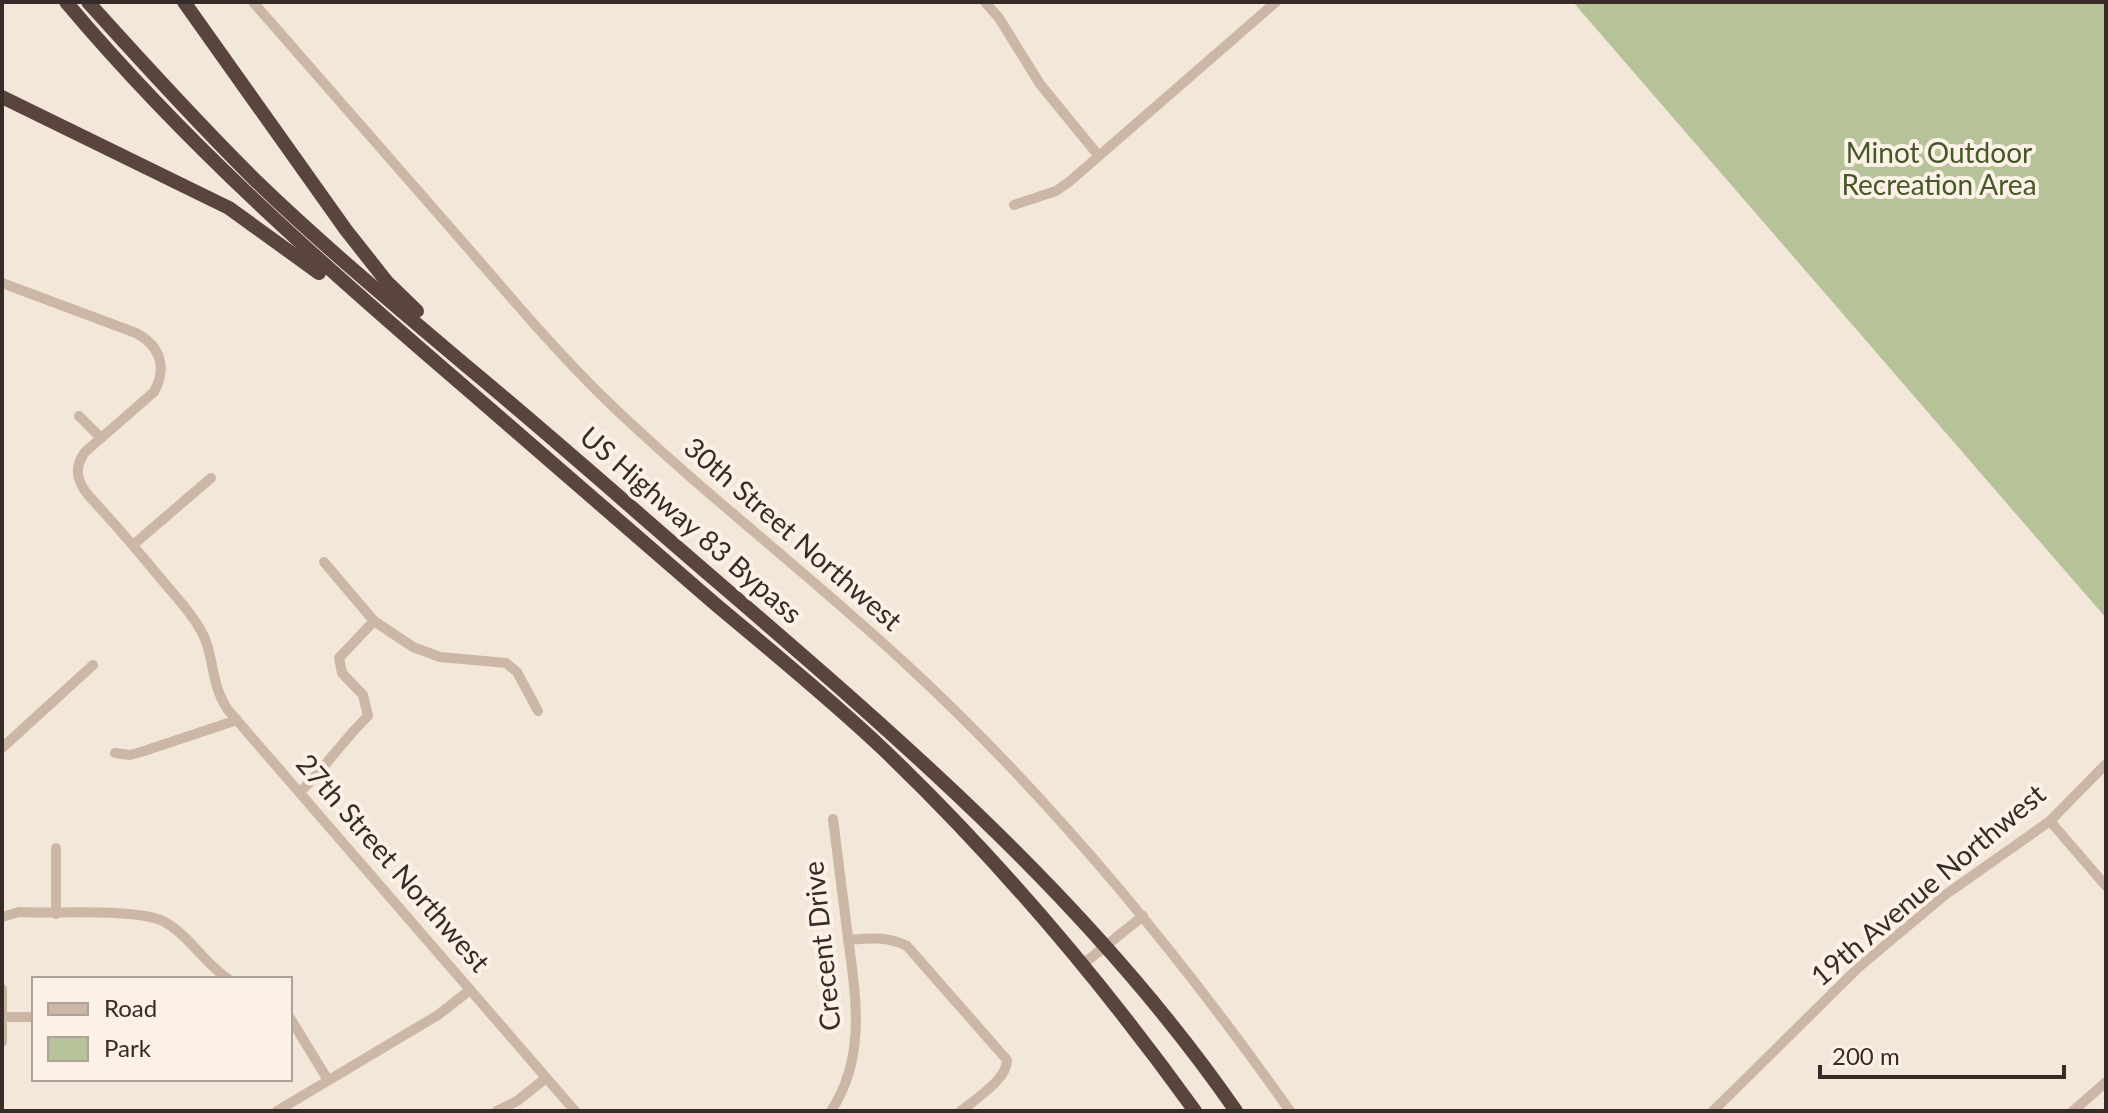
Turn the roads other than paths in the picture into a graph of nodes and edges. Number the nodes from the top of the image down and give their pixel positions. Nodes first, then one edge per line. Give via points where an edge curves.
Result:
1 (66, 2) edge
2 (88, 2) edge
3 (184, 2) edge
4 (253, 2) edge
5 (985, 2) edge
6 (1276, 2) edge
7 (2, 97) edge
8 (1098, 155) junction
9 (1014, 205) dead end
10 (2, 283) edge
11 (430, 358) junction
12 (462, 362) junction
13 (79, 416) dead end
14 (101, 438) junction
15 (211, 478) dead end
16 (133, 545) junction
17 (324, 562) dead end
18 (374, 621) junction
19 (93, 665) dead end
20 (538, 711) dead end
21 (237, 720) junction
22 (2, 748) edge
23 (115, 753) dead end
24 (2106, 764) edge
25 (300, 792) junction
26 (833, 819) dead end
27 (2050, 821) junction
28 (56, 848) dead end
29 (2106, 886) edge
30 (56, 914) junction
31 (1143, 916) junction
32 (2, 917) edge
33 (848, 940) junction
34 (1104, 945) junction
35 (1082, 965) junction
36 (221, 977) edge
37 (2, 989) edge
38 (470, 990) junction
39 (3, 1017) edge
40 (32, 1017) edge
41 (292, 1021) edge
42 (2, 1042) edge
43 (546, 1078) junction
44 (328, 1080) junction
45 (2106, 1082) edge
46 (277, 1111) edge
47 (497, 1111) edge
48 (575, 1111) edge
49 (831, 1111) edge
50 (961, 1111) edge
51 (1195, 1111) edge
52 (1236, 1111) edge
53 (1290, 1111) edge
54 (1713, 1111) edge
55 (2073, 1111) edge

1 - 11 highway, US Highway 83 Bypass via 247,196
2 - 12 highway, US Highway 83 Bypass via 256,181
3 - 12 highway via 373,265
4 - 31 street, 30th Street Northwest via 568,363 645,437 909,666 1004,761
5 - 8 street via 1040,84
6 - 8 street
7 - 11 highway via 245,218
8 - 9 street via 1056,191
10 - 14 street via 153,345 162,364 154,392
11 - 35 highway, US Highway 83 Bypass via 872,739 941,807
12 - 34 highway, US Highway 83 Bypass via 918,757
13 - 14 street
14 - 16 street via 79,460 78,479
15 - 16 street
16 - 21 street, 27th Street Northwest via 202,631 219,697
17 - 18 street
18 - 20 street via 413,647 440,657 506,663 517,672
18 - 25 street via 339,658 342,673 363,695 368,716
19 - 22 street
21 - 23 street via 130,755
21 - 25 street, 27th Street Northwest
24 - 27 street, 19th Avenue Northwest
25 - 38 street, 27th Street Northwest
26 - 33 street, Crecent Drive
27 - 29 street
27 - 54 street, 19th Avenue Northwest via 1945,895 1859,967
28 - 30 street
30 - 32 street via 19,912
30 - 36 street via 137,914 163,921
31 - 34 street
31 - 53 street, 30th Street Northwest
33 - 49 street, Crecent Drive via 856,1042 850,1071
33 - 50 street via 880,937 907,946 1007,1060 1000,1078
34 - 35 street
34 - 52 highway, US Highway 83 Bypass
35 - 51 highway, US Highway 83 Bypass
37 - 39 street
38 - 43 street, 27th Street Northwest
38 - 44 street
39 - 40 street
39 - 42 street
41 - 44 street
43 - 47 street
43 - 48 street, 27th Street Northwest
44 - 46 street
45 - 55 street

